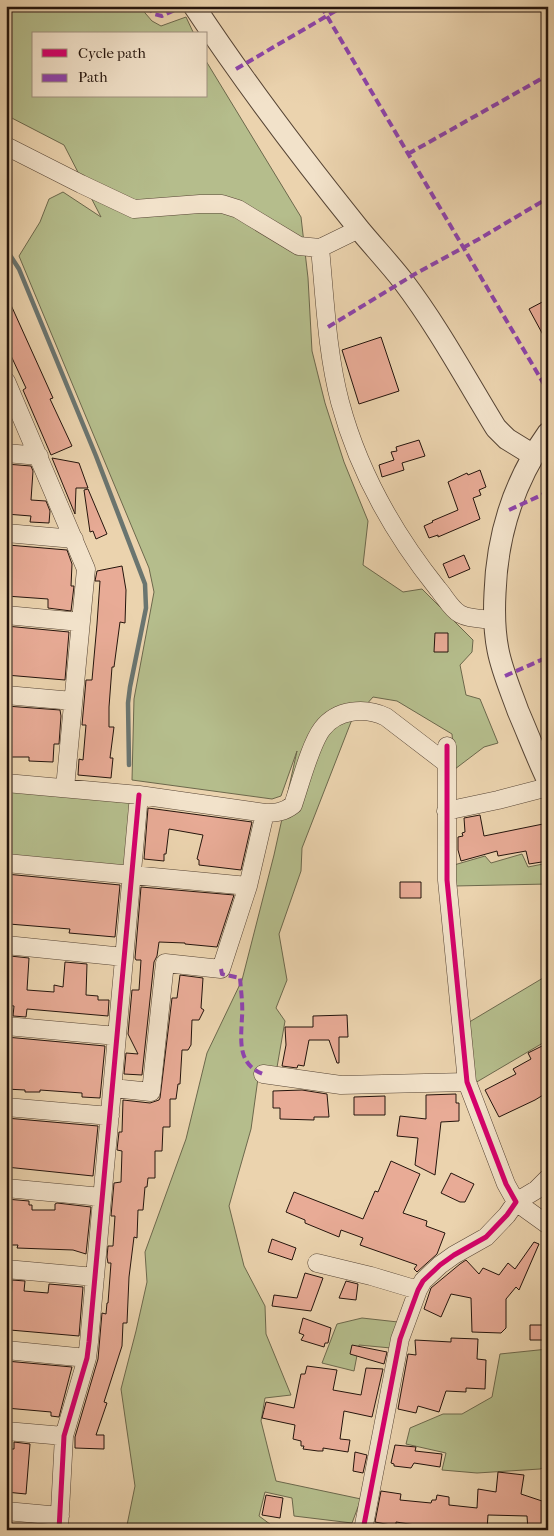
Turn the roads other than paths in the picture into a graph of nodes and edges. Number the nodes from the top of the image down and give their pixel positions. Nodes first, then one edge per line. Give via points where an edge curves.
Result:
1 (194, 6) edge
2 (6, 146) edge
3 (359, 229) junction
4 (320, 248) junction
5 (6, 381) edge
6 (548, 433) edge
7 (6, 453) edge
8 (533, 455) junction
9 (39, 456) junction
10 (6, 533) edge
11 (74, 539) junction
12 (6, 615) edge
13 (494, 620) junction
14 (80, 622) junction
15 (6, 695) edge
16 (73, 701) junction
17 (547, 780) edge
18 (6, 783) edge
19 (65, 788) junction
20 (139, 795) junction
21 (446, 811) junction
22 (265, 813) junction
23 (6, 864) edge
24 (132, 875) junction
25 (248, 886) junction
26 (6, 945) edge
27 (124, 957) junction
28 (6, 1026) edge
29 (117, 1036) junction
30 (263, 1074) dead end
31 (467, 1082) junction
32 (113, 1088) junction
33 (6, 1107) edge
34 (110, 1116) junction
35 (548, 1178) edge
36 (6, 1188) edge
37 (102, 1197) junction
38 (516, 1202) junction
39 (548, 1225) edge
40 (317, 1263) dead end
41 (6, 1269) edge
42 (95, 1277) junction
43 (418, 1290) junction
44 (6, 1350) edge
45 (87, 1358) junction
46 (6, 1430) edge
47 (64, 1436) junction
48 (6, 1511) edge
49 (59, 1523) edge
50 (363, 1530) edge

1 - 3 street via 236,69
2 - 4 street via 134,209 222,204 252,217 299,246
3 - 4 street
3 - 8 street via 422,309 496,428
4 - 13 street via 332,361 340,401 370,482 400,536 456,618 462,615
5 - 9 street
6 - 8 street
7 - 9 street
8 - 13 street via 519,482 501,536 496,563
9 - 11 street
10 - 11 street
11 - 14 street via 86,569
12 - 14 street
13 - 17 street via 505,676
14 - 16 street
15 - 16 street
16 - 19 street
17 - 21 street via 498,800
18 - 19 street
19 - 20 street
20 - 22 street
20 - 24 street
21 - 22 street via 447,755 386,717 362,710 347,712 322,728 293,805 278,813
21 - 31 street via 447,880
22 - 25 street
23 - 24 street
24 - 25 street
24 - 27 street
25 - 32 street via 221,969 164,963 151,1092
26 - 27 street
27 - 29 street
28 - 29 street
29 - 32 street
30 - 31 street via 341,1086
31 - 38 street
32 - 34 street
33 - 34 street
34 - 37 street
35 - 38 street
36 - 37 street
37 - 42 street
38 - 39 street
38 - 43 street via 486,1238 440,1265
40 - 43 street
41 - 42 street
42 - 45 street
43 - 50 street via 400,1339
44 - 45 street
45 - 47 street
46 - 47 street
47 - 49 street
48 - 49 street

